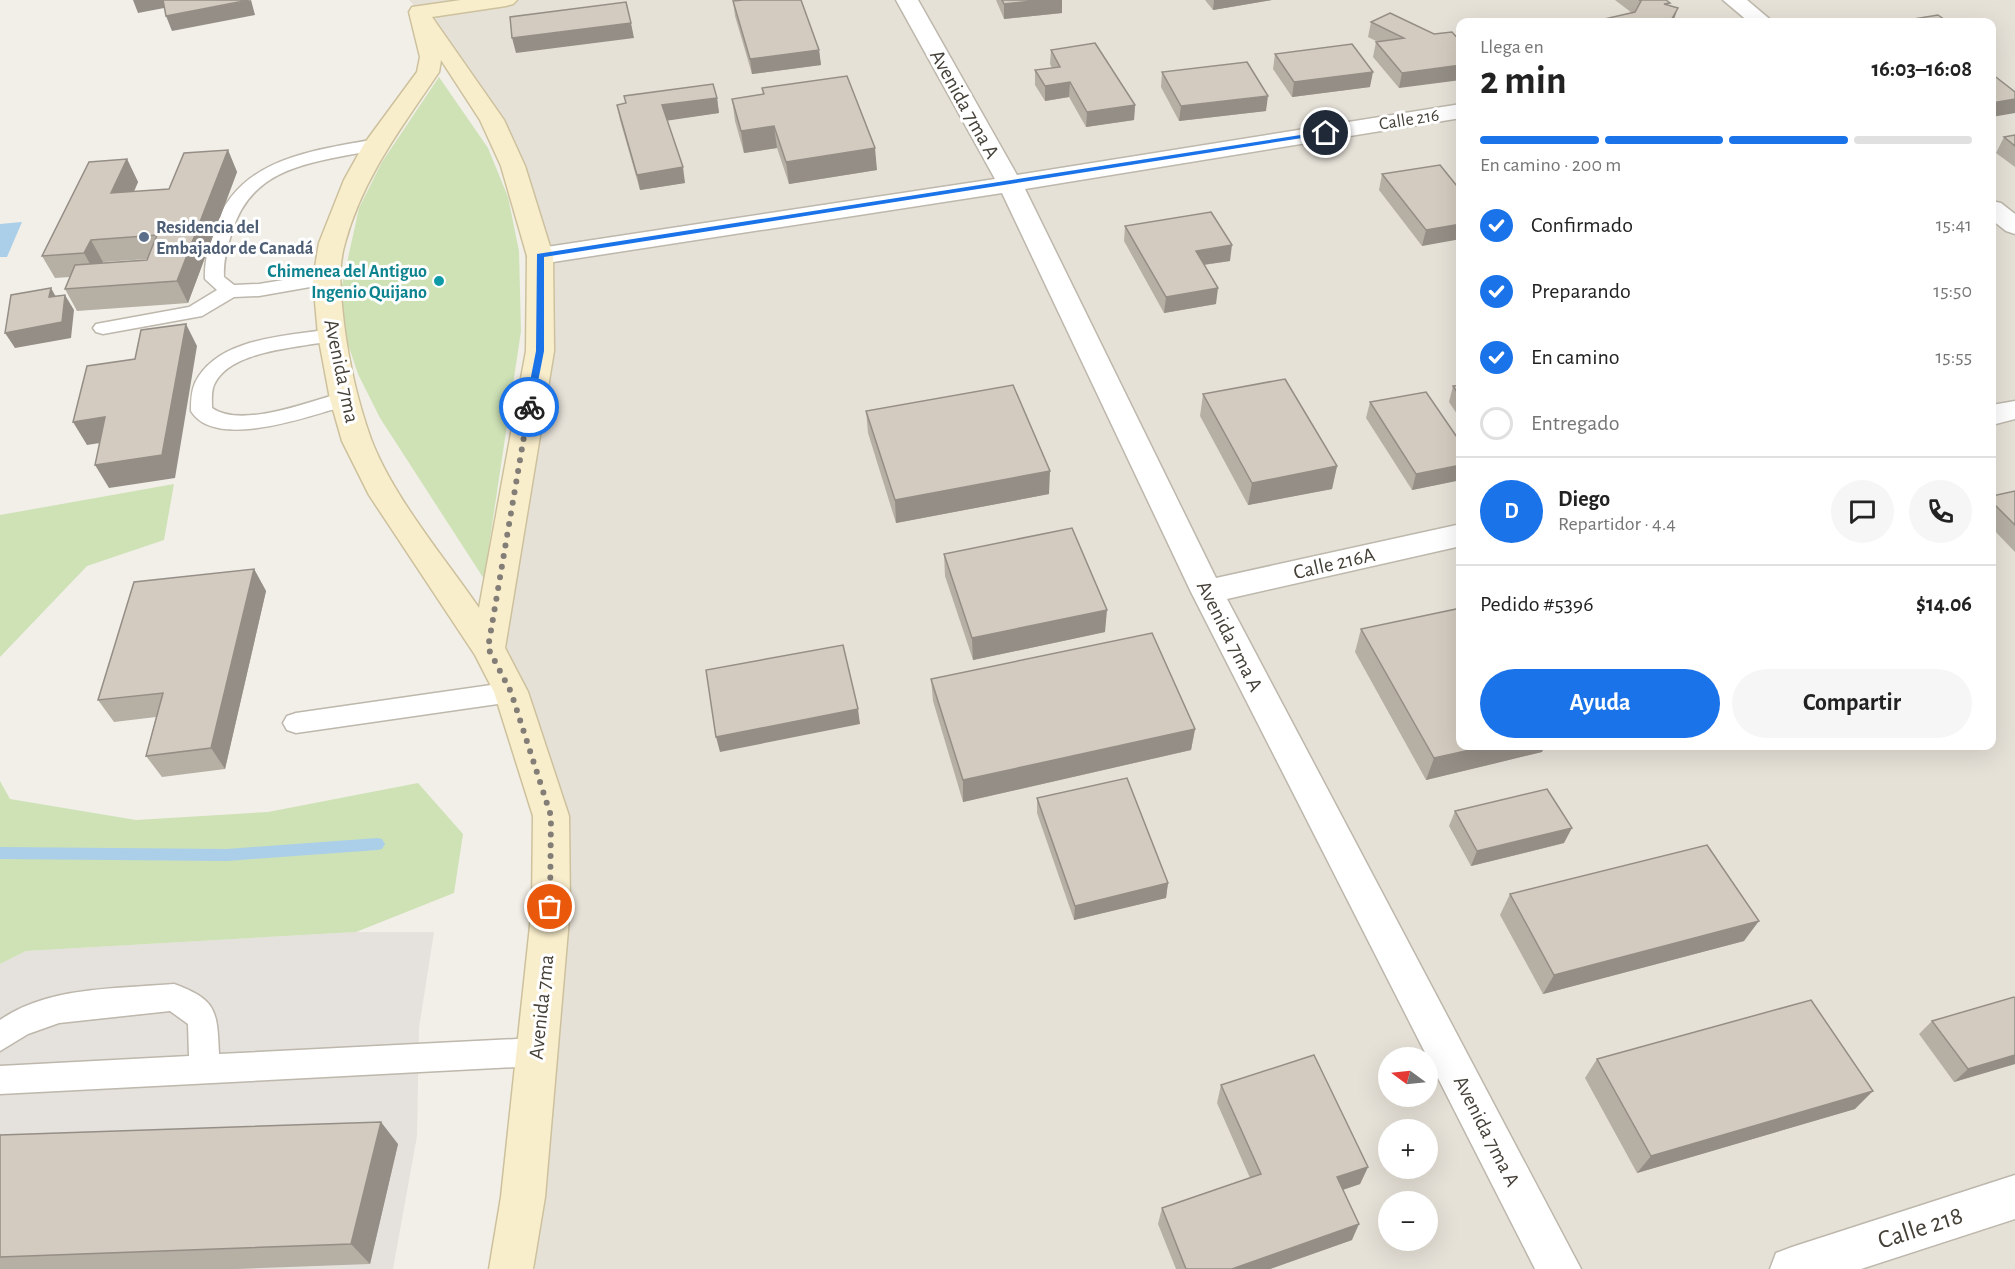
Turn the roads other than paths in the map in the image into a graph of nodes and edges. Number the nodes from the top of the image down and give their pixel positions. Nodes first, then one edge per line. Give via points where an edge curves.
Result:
1 (506, 0) edge
2 (907, 0) edge
3 (1734, 0) edge
4 (415, 6) edge
5 (1757, 18) edge
6 (1456, 112) edge
7 (376, 144) junction
8 (1010, 184) junction
9 (1996, 211) edge
10 (2015, 226) edge
11 (540, 256) junction
12 (326, 279) junction
13 (230, 291) junction
14 (103, 328) dead end
15 (332, 335) junction
16 (344, 399) junction
17 (2015, 410) edge
18 (1996, 414) edge
19 (1456, 536) edge
20 (1207, 592) junction
21 (488, 648) junction
22 (511, 692) junction
23 (296, 723) dead end
24 (0, 1037) edge
25 (536, 1052) junction
26 (204, 1069) junction
27 (0, 1080) edge
28 (2015, 1197) edge
29 (511, 1269) edge
30 (1559, 1269) edge
31 (1792, 1269) edge

1 - 4 main road
2 - 8 street, Avenida 7ma A
3 - 5 street
4 - 7 main road, Avenida 7ma via 431,57 428,72
4 - 11 main road via 492,120 513,166
6 - 8 street, Calle 216
7 - 12 main road, Avenida 7ma via 342,212
7 - 13 lane via 285,168 254,182 239,195 228,215 213,263 215,279
8 - 11 street, Calle 216
8 - 20 street, Avenida 7ma A
9 - 10 street
11 - 21 main road via 540,351
12 - 13 lane
12 - 15 main road, Avenida 7ma
13 - 14 lane via 195,312
15 - 16 main road, Avenida 7ma
15 - 16 lane via 244,352 221,365 205,383 201,411 208,419 228,424 259,421
16 - 21 main road, Avenida 7ma via 357,441 380,489
17 - 18 street
19 - 20 street, Calle 216A
20 - 30 street, Avenida 7ma A
21 - 22 main road, Avenida 7ma
22 - 23 lane
22 - 25 main road, Avenida 7ma via 551,816 550,907
24 - 26 lane via 15,1023 53,1010 174,997 203,1017
25 - 26 lane
25 - 29 main road, Avenida 7ma via 523,1197
26 - 27 lane
28 - 31 street, Calle 218

